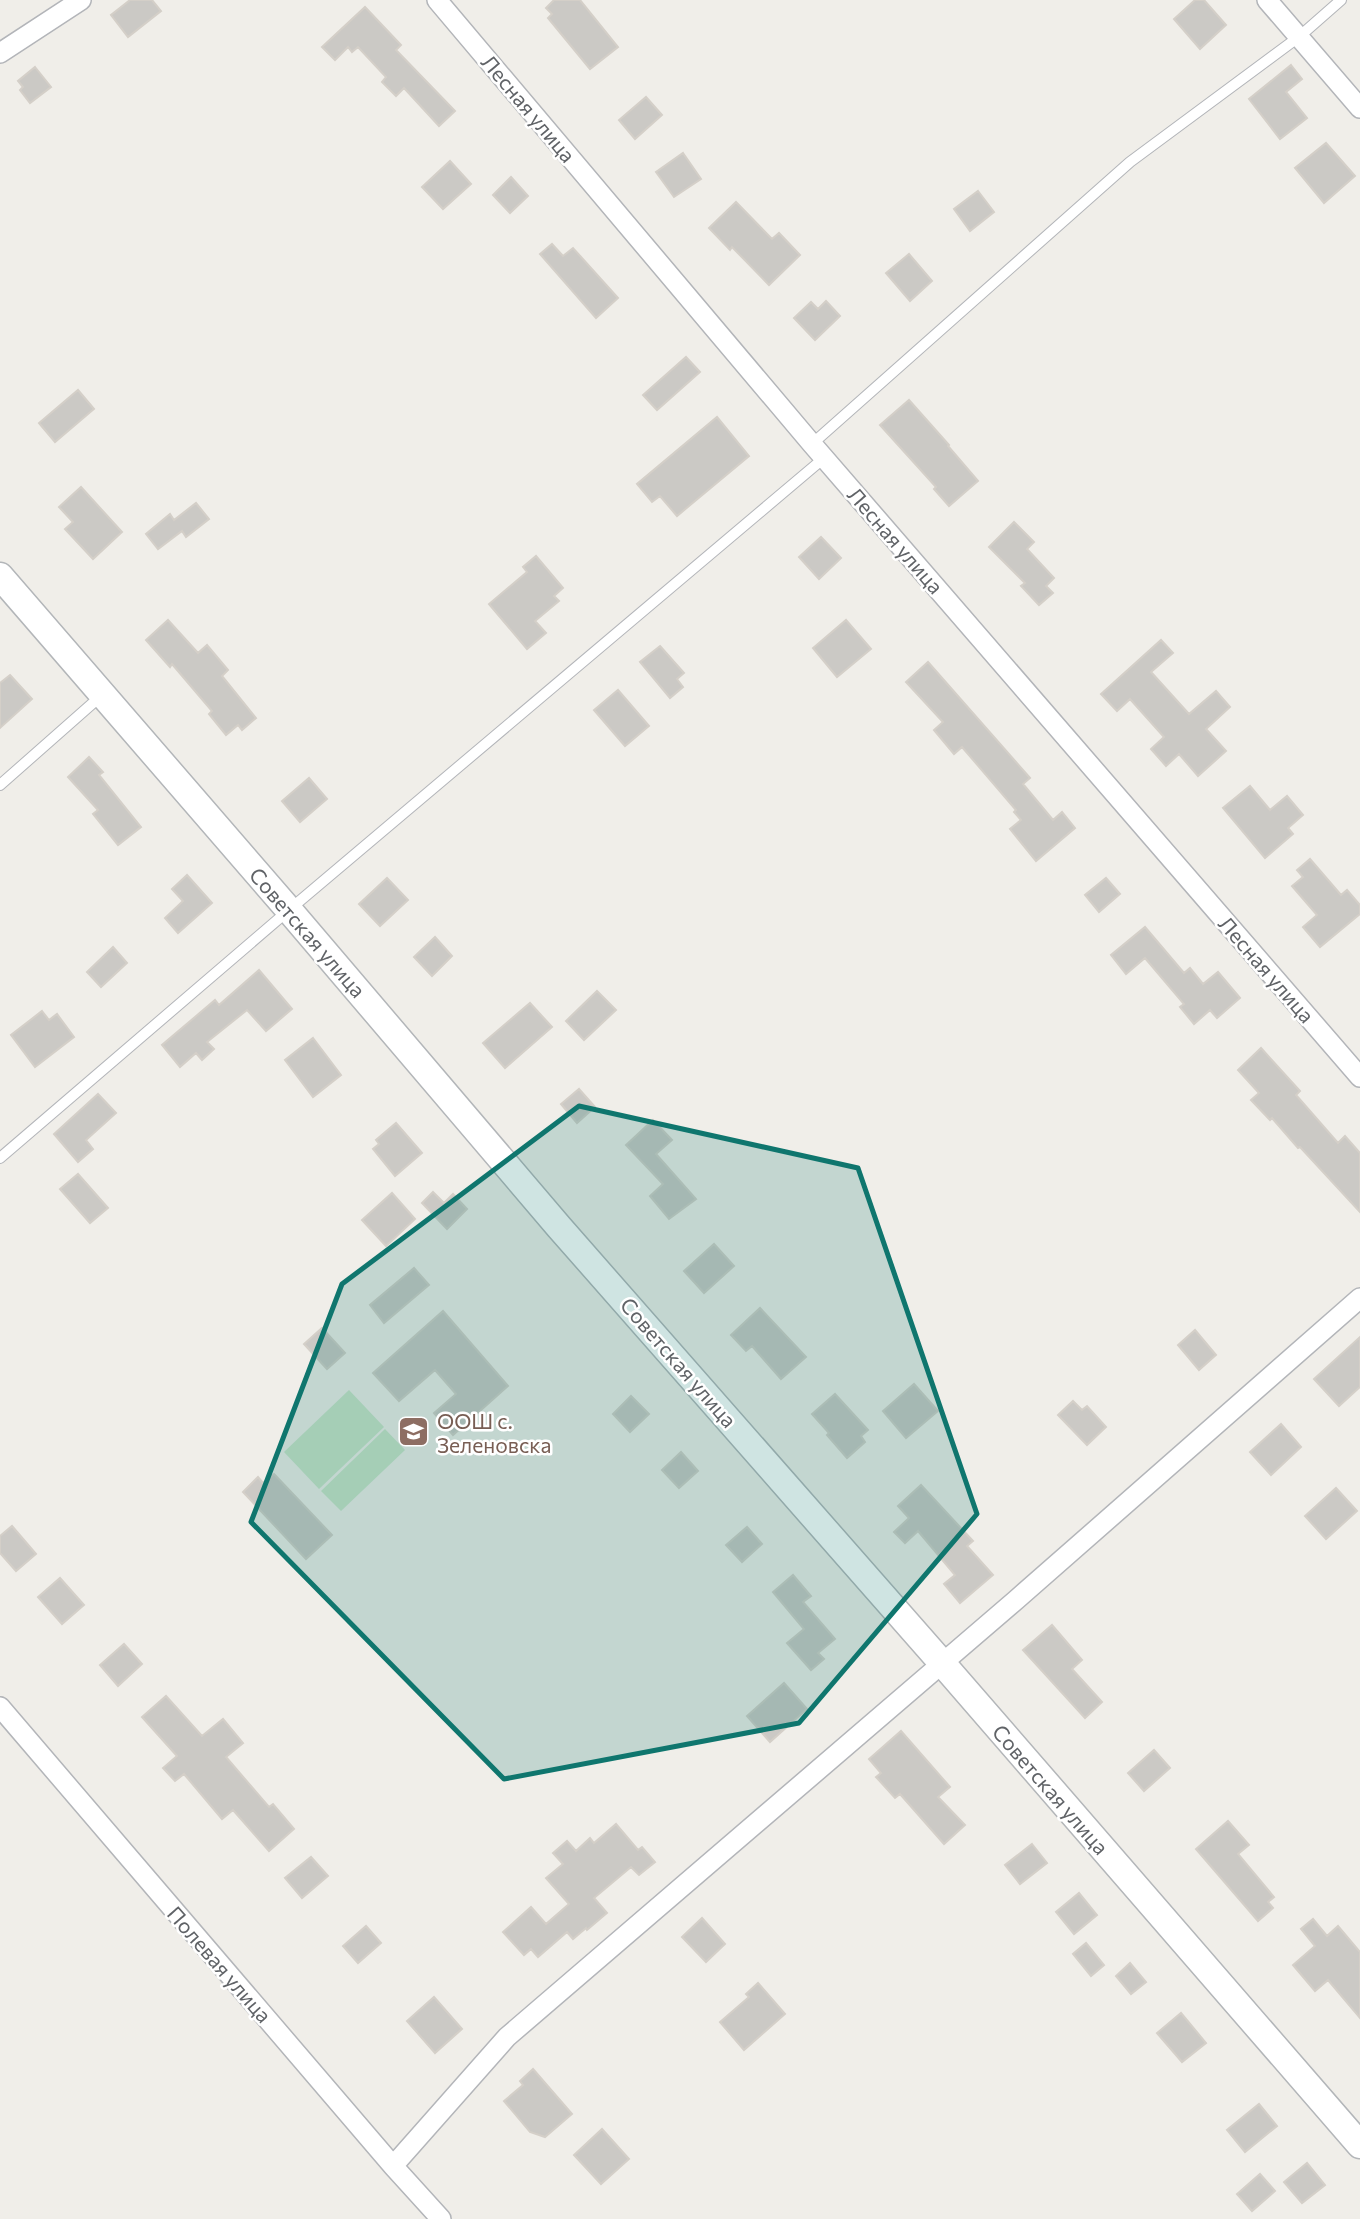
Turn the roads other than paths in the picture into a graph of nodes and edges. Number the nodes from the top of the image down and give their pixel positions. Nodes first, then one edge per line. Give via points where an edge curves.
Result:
1 (81, 0) edge
2 (437, 0) edge
3 (1266, 0) edge
4 (1341, 0) edge
5 (1300, 36) junction
6 (0, 53) edge
7 (1360, 108) edge
8 (818, 451) junction
9 (0, 576) edge
10 (102, 694) junction
11 (0, 785) edge
12 (289, 910) junction
13 (1360, 1077) edge
14 (0, 1158) edge
15 (1359, 1301) edge
16 (942, 1664) junction
17 (0, 1707) edge
18 (1360, 2145) edge
19 (393, 2166) junction
20 (441, 2219) edge

1 - 6 street
2 - 8 street, Лесная улица
3 - 5 street
4 - 5 lane
5 - 7 street
5 - 8 lane via 1130,162
8 - 12 lane
8 - 13 street, Лесная улица
9 - 10 street, Советская улица
10 - 11 lane
10 - 12 street, Советская улица
12 - 14 lane
12 - 16 street, Советская улица
15 - 16 street
16 - 18 street, Советская улица
16 - 19 street via 507,2037
17 - 19 street, Полевая улица
19 - 20 street, Полевая улица

